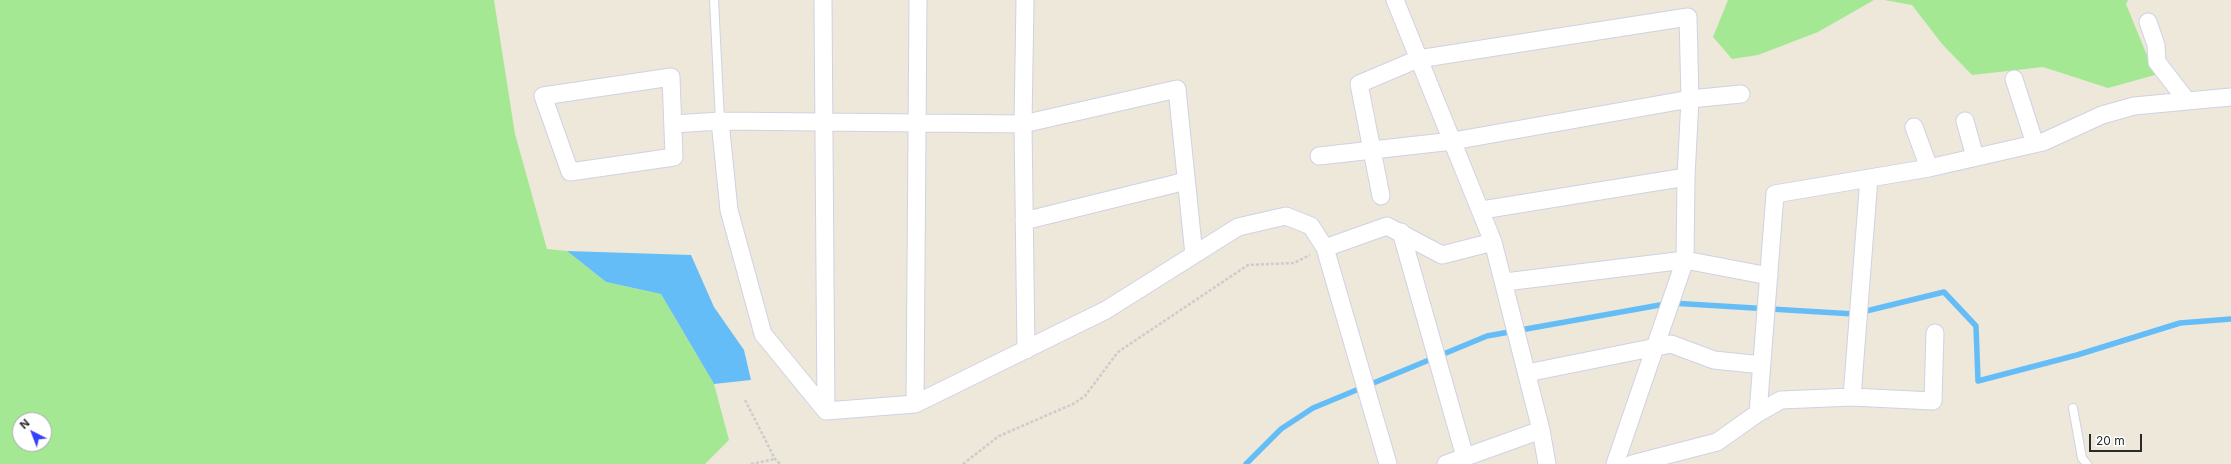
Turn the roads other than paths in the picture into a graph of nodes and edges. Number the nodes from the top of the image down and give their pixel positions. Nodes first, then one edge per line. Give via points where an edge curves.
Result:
1 (714, 0) edge
2 (823, 0) edge
3 (918, 0) edge
4 (1025, 0) edge
5 (1395, 0) edge
6 (2148, 22) dead end
7 (1418, 59) junction
8 (2014, 79) dead end
9 (1741, 94) dead end
10 (2231, 97) edge
11 (1690, 99) junction
12 (2187, 101) junction
13 (720, 121) junction
14 (1965, 121) dead end
15 (825, 122) junction
16 (917, 123) junction
17 (673, 124) junction
18 (1023, 124) junction
19 (1914, 127) dead end
20 (1452, 141) junction
21 (2036, 144) junction
22 (1372, 151) junction
23 (1319, 156) dead end
24 (1975, 157) junction
25 (1929, 168) junction
26 (1686, 177) junction
27 (1869, 178) junction
28 (1186, 181) junction
29 (1381, 196) dead end
30 (1482, 210) junction
31 (1024, 221) junction
32 (1401, 232) junction
33 (1494, 242) junction
34 (1325, 248) junction
35 (1194, 255) junction
36 (1685, 260) junction
37 (1769, 276) junction
38 (1505, 282) junction
39 (1935, 333) dead end
40 (1656, 345) junction
41 (1026, 350) junction
42 (1762, 365) junction
43 (1527, 373) junction
44 (1852, 397) junction
45 (915, 404) junction
46 (2073, 408) dead end
47 (826, 411) junction
48 (1758, 413) junction
49 (1540, 430) junction
50 (1465, 457) junction
51 (1388, 464) edge
52 (1446, 464) edge
53 (1547, 464) edge
54 (1615, 464) edge
55 (1632, 464) edge
56 (2087, 464) edge

1 - 13 lane
2 - 15 street
3 - 16 street
4 - 18 street
5 - 7 street
6 - 12 street via 2156,45 2157,62
7 - 11 street via 1688,17
7 - 20 street
7 - 22 street via 1359,84
8 - 21 street
9 - 11 street
10 - 12 street
11 - 20 street
11 - 26 street
12 - 21 street via 2134,106 2102,115
13 - 15 street
13 - 17 street
13 - 47 street via 729,210 763,334
14 - 24 street
15 - 16 street
15 - 47 street
16 - 18 street
16 - 45 street
17 - 17 street via 671,77 543,96 570,172 674,157
18 - 28 street via 1177,89
18 - 31 street
19 - 25 street
20 - 22 street
20 - 30 street
21 - 24 street
22 - 23 street
22 - 29 street
24 - 25 street
25 - 27 street
26 - 30 street
26 - 36 street
27 - 37 street via 1775,194
27 - 44 street
28 - 31 street
28 - 35 street
30 - 33 street
31 - 41 street
32 - 33 street via 1442,255
32 - 34 street via 1388,226
32 - 50 street
33 - 38 street
34 - 35 street via 1311,226 1286,216 1238,227
34 - 51 street
35 - 41 street via 1106,310
36 - 37 street
36 - 38 street
36 - 40 street
37 - 42 street
38 - 43 street
39 - 44 street via 1933,401
40 - 42 street via 1671,344 1714,360
40 - 43 street
40 - 54 street
41 - 45 street
42 - 48 street
43 - 49 street
44 - 48 street via 1781,400
45 - 47 street
46 - 56 lane via 2082,458
48 - 55 street via 1716,442
49 - 50 street
49 - 53 street
50 - 52 street

